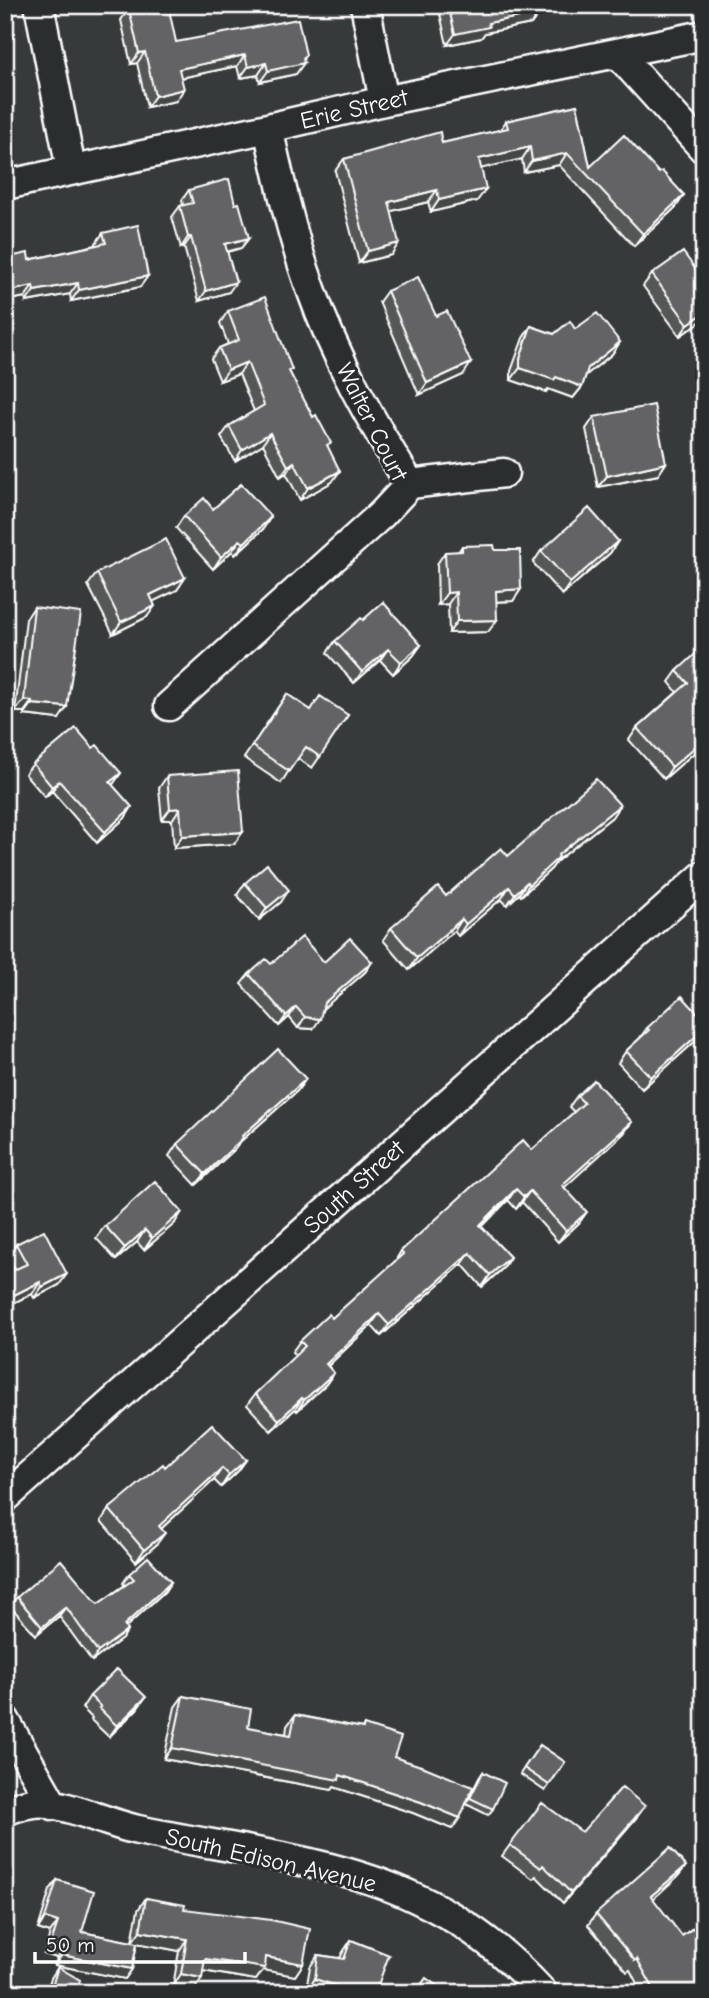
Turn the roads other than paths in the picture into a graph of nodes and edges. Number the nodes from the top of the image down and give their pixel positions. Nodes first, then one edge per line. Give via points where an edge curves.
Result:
1 (39, 5) edge
2 (365, 5) edge
3 (704, 36) edge
4 (618, 54) junction
5 (384, 101) junction
6 (268, 128) junction
7 (704, 149) edge
8 (71, 169) junction
9 (5, 184) edge
10 (504, 473) dead end
11 (410, 484) junction
12 (169, 706) dead end
13 (704, 876) edge
14 (5, 1498) edge
15 (5, 1720) edge
16 (53, 1805) junction
17 (8, 1810) edge
18 (543, 1993) edge

1 - 8 street
2 - 5 street
3 - 4 street, Erie Street
4 - 5 street, Erie Street
4 - 7 street
5 - 6 street, Erie Street
6 - 8 street, Erie Street
6 - 11 street, Walter Court via 302,262 322,318 363,404
8 - 9 street, Erie Street
10 - 11 street
11 - 12 street, Walter Court
13 - 14 street, South Street
15 - 16 street
16 - 17 street, South Edison Avenue via 36,1803
16 - 18 street, South Edison Avenue via 135,1829 340,1870 398,1889 478,1933

